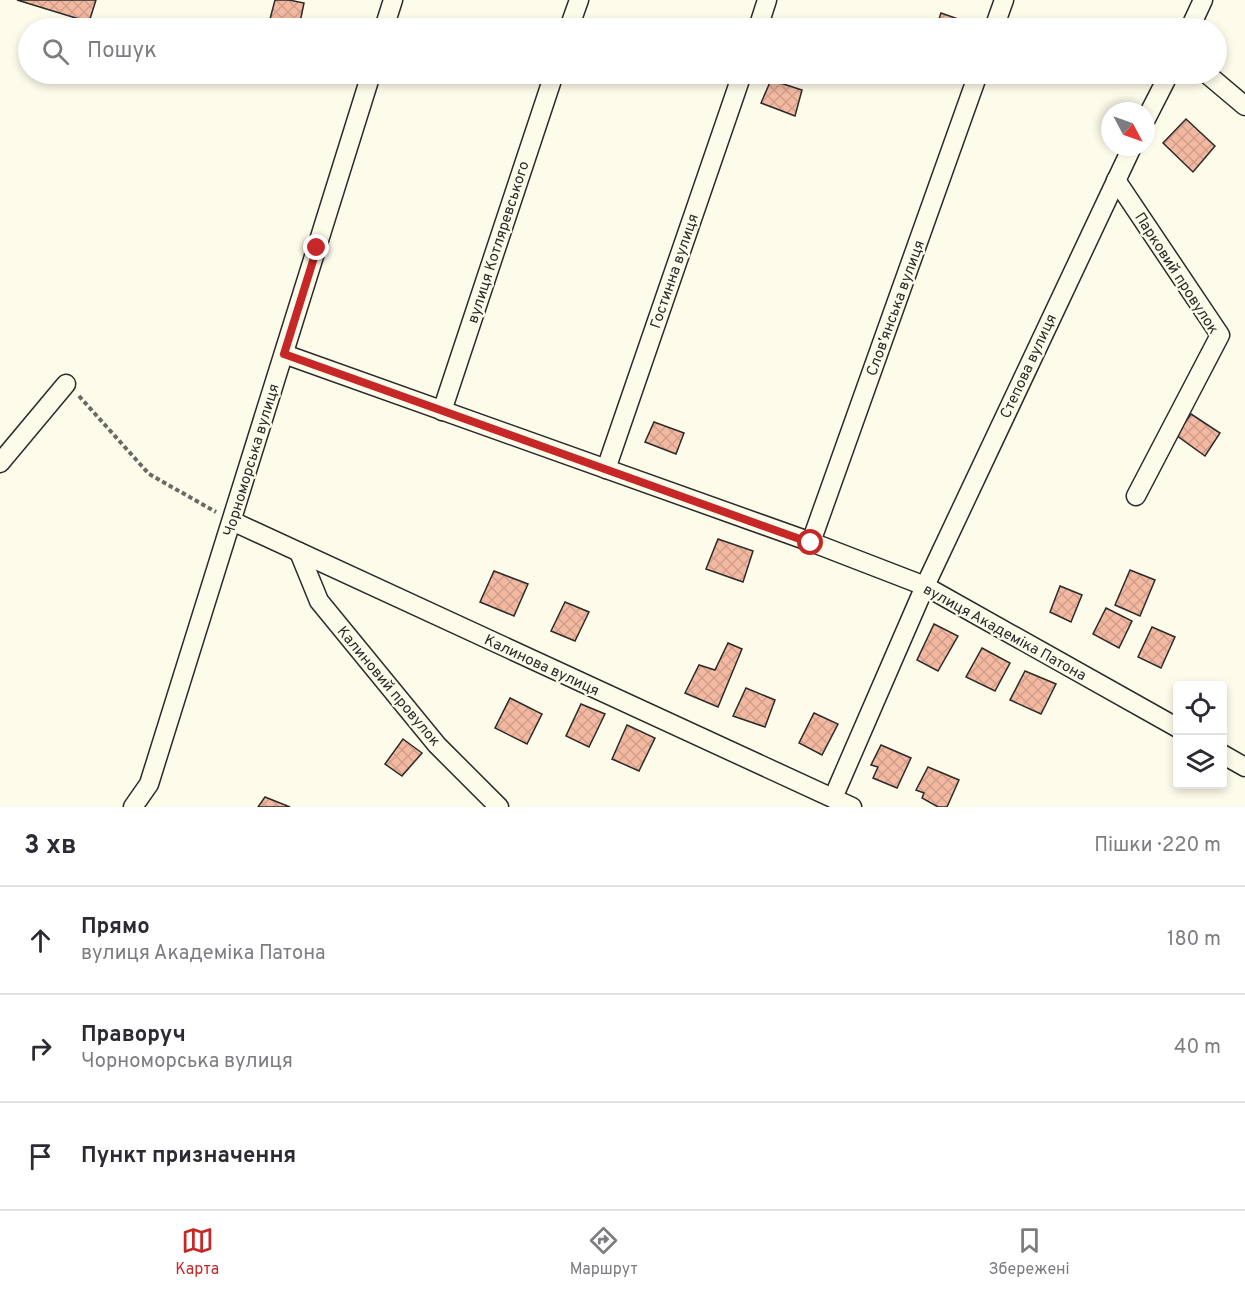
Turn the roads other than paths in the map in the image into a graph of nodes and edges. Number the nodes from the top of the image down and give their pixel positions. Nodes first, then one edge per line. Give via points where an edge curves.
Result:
1 (393, 0) edge
2 (579, 0) edge
3 (767, 0) edge
4 (1004, 0) edge
5 (1203, 0) edge
6 (387, 18) edge
7 (573, 18) edge
8 (761, 18) edge
9 (998, 18) edge
10 (1195, 18) edge
11 (368, 84) edge
12 (551, 84) edge
13 (739, 84) edge
14 (974, 84) edge
15 (1163, 84) edge
16 (1219, 84) edge
17 (1154, 102) edge
18 (1245, 106) edge
19 (1128, 156) edge
20 (1116, 180) junction
21 (284, 354) junction
22 (66, 384) road end
23 (442, 411) junction
24 (0, 463) edge
25 (606, 469) junction
26 (1136, 496) dead end
27 (232, 522) junction
28 (811, 543) junction
29 (299, 552) junction
30 (925, 586) junction
31 (1173, 725) edge
32 (1227, 757) edge
33 (1245, 766) edge
34 (833, 798) junction
35 (141, 804) edge
36 (499, 807) edge
37 (852, 807) edge

1 - 6 street
2 - 7 street
3 - 8 street
4 - 9 street
5 - 10 street
11 - 21 street, Чорноморська вулиця
12 - 23 street, вулиця Котляревського
13 - 25 street, Гостинна вулиця
14 - 28 street, Словʼянська вулиця
15 - 17 street
16 - 18 street
19 - 20 street, Степова вулиця
20 - 26 street, Парковий провулок via 1220,335
20 - 30 street, Степова вулиця
21 - 23 street, вулиця Академіка Патона
21 - 27 street, Чорноморська вулиця
22 - 24 street
23 - 25 street, вулиця Академіка Патона
25 - 28 street, вулиця Академіка Патона
27 - 29 street, Калинова вулиця
27 - 35 street, Чорноморська вулиця
28 - 30 street, вулиця Академіка Патона
29 - 34 street, Калинова вулиця
29 - 36 street, Калиновий провулок via 320,602 437,745
30 - 31 street, вулиця Академіка Патона
30 - 34 street, Степова вулиця
32 - 33 street
34 - 37 street, Калинова вулиця

